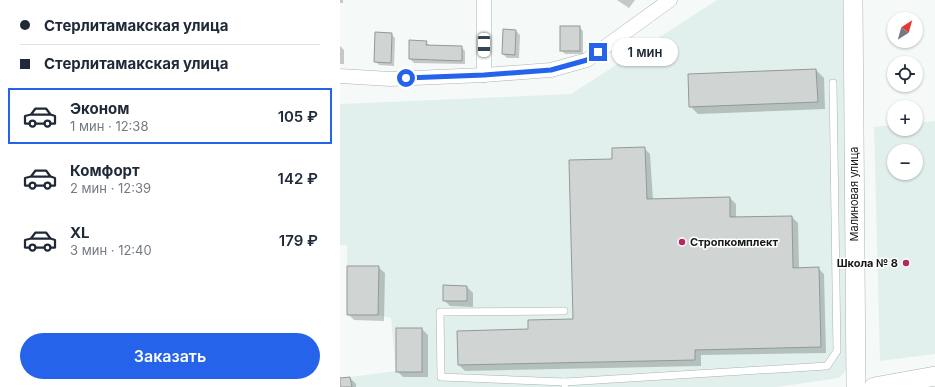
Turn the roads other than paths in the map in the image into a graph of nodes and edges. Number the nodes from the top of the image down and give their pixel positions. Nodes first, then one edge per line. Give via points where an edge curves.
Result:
1 (484, 0) edge
2 (670, 0) edge
3 (853, 0) edge
4 (484, 75) junction
5 (340, 76) edge
6 (833, 83) dead end
7 (564, 311) dead end
8 (935, 376) edge
9 (565, 385) edge
10 (856, 387) edge
11 (874, 387) edge

1 - 4 street
2 - 4 street via 587,60 551,70
3 - 10 street, Малиновая улица
4 - 5 street via 390,79
6 - 9 lane via 837,351 827,366
7 - 9 lane via 440,312 441,377
8 - 11 street

